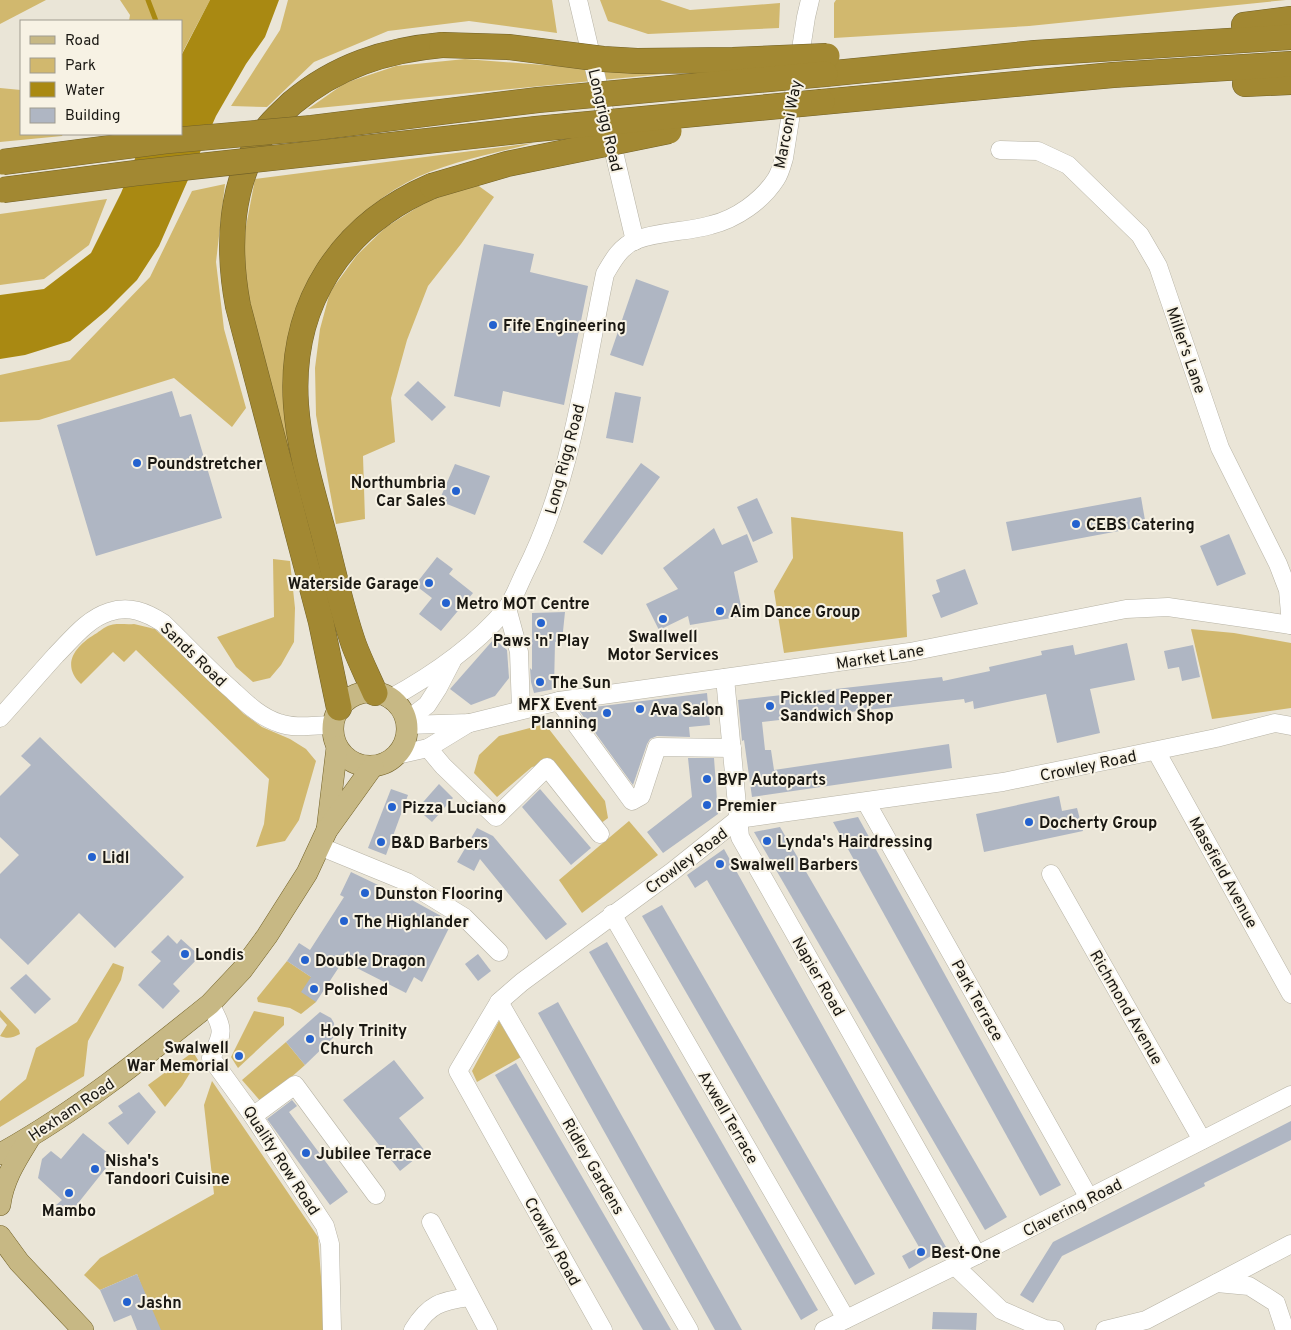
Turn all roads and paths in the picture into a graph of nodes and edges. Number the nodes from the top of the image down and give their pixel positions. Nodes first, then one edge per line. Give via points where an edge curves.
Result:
1 (578, 0) edge
2 (810, 0) edge
3 (1291, 19) edge
4 (1291, 37) edge
5 (1136, 47) junction
6 (1291, 64) edge
7 (826, 65) junction
8 (1113, 75) junction
9 (1291, 82) edge
10 (774, 108) junction
11 (1000, 150) dead end
12 (1, 162) edge
13 (2, 190) edge
14 (635, 240) junction
15 (507, 608) junction
16 (1291, 626) edge
17 (452, 660) junction
18 (725, 678) junction
19 (382, 696) junction
20 (560, 701) junction
21 (522, 710) junction
22 (336, 716) junction
23 (0, 718) edge
24 (470, 722) junction
25 (407, 723) junction
26 (1283, 724) edge
27 (337, 747) junction
28 (428, 748) junction
29 (732, 748) junction
30 (1156, 751) junction
31 (397, 755) junction
32 (372, 766) junction
33 (866, 802) junction
34 (738, 820) junction
35 (600, 834) dead end
36 (323, 838) junction
37 (1051, 874) dead end
38 (612, 914) junction
39 (498, 952) dead end
40 (1291, 994) edge
41 (499, 1002) junction
42 (210, 1004) junction
43 (1291, 1095) edge
44 (253, 1116) junction
45 (29, 1138) junction
46 (1202, 1140) junction
47 (0, 1154) edge
48 (376, 1195) dead end
49 (1089, 1198) junction
50 (0, 1205) edge
51 (431, 1222) dead end
52 (0, 1236) edge
53 (1291, 1244) edge
54 (0, 1250) edge
55 (977, 1255) junction
56 (19, 1262) junction
57 (955, 1266) junction
58 (1217, 1282) junction
59 (469, 1296) junction
60 (846, 1319) junction
61 (83, 1330) edge
62 (332, 1330) edge
63 (413, 1330) edge
64 (488, 1330) edge
65 (603, 1330) edge
66 (689, 1330) edge
67 (824, 1330) edge
68 (1048, 1330) edge
69 (1105, 1330) edge
70 (1285, 1330) edge

1 - 14 street, Longrigg Road
2 - 14 street, Marconi Way via 784,158 777,178 757,200 724,221
3 - 5 highway via 1204,30
4 - 5 highway
5 - 7 highway
6 - 8 highway
7 - 12 highway, bridge via 312,128 165,141
7 - 22 highway, bridge via 733,60 637,61 442,45 410,48 354,64 317,84 265,131 240,188 233,220 232,270 238,306 321,622
8 - 9 highway via 1223,85
8 - 10 highway, bridge
10 - 13 highway, bridge via 536,129
10 - 19 highway, bridge via 507,164 432,186 380,214 354,238 329,269 311,301 300,337 296,405 304,458 353,642
11 - 16 street, Miller's Lane via 1038,151 1068,165 1140,235 1158,266 1220,448 1278,564 1288,590
14 - 15 street, Long Rigg Road via 613,259 606,274 556,499 534,556
15 - 17 street, Long Rigg Road
15 - 21 street via 519,652
16 - 18 street, Market Lane via 1168,607 1126,609 910,652
17 - 19 street
17 - 25 street via 427,705
18 - 20 street, Market Lane
18 - 29 street, Napier Road
19 - 22 main road via 365,693 355,696
19 - 25 main road via 401,709
20 - 21 street, Market Lane
20 - 29 street via 632,801 641,796 657,747
21 - 24 street, Market Lane
22 - 23 street, Sands Road via 292,726 266,718 219,679 163,623 133,609 110,612 88,624
22 - 27 main road via 334,740
24 - 25 street, Market Lane
24 - 28 street, Market Lane
25 - 31 main road via 407,738
26 - 30 street, Crowley Road
27 - 32 main road via 351,760
27 - 36 main road, Hexham Road
28 - 31 street, Market Lane
28 - 35 street via 496,817 547,767
29 - 34 street, Napier Road
30 - 33 street, Crowley Road via 1003,782
30 - 40 street, Masefield Avenue
31 - 32 main road
32 - 36 main road, Hexham Road
33 - 34 street, Crowley Road
33 - 49 street, Park Terrace
34 - 38 street, Crowley Road
34 - 55 street, Napier Road via 740,836
36 - 39 street via 408,882 464,918
36 - 42 main road, Hexham Road via 307,873 267,936 242,970
37 - 46 street, Richmond Avenue
38 - 41 street, Crowley Road
38 - 60 street, Axwell Terrace
41 - 65 street, Crowley Road via 458,1071
41 - 66 street, Ridley Gardens
42 - 44 street, Quality Row Road via 221,1025 220,1038 211,1058
42 - 45 main road, Hexham Road via 103,1088
43 - 46 street, Clavering Road
44 - 48 street via 295,1085
44 - 62 street, Quality Row Road via 325,1226 330,1244
45 - 47 main road, Hexham Road
45 - 50 main road via 7,1176
46 - 49 street, Clavering Road
49 - 55 street, Clavering Road
51 - 59 street
52 - 56 main road
53 - 58 street
54 - 56 main road
55 - 57 street, Clavering Road
56 - 61 main road
57 - 60 street, Clavering Road
57 - 68 street via 1001,1310
58 - 69 street via 1146,1320
58 - 70 street via 1249,1286 1276,1303
59 - 63 street via 443,1300 421,1316
59 - 64 street
60 - 67 street, Clavering Road

